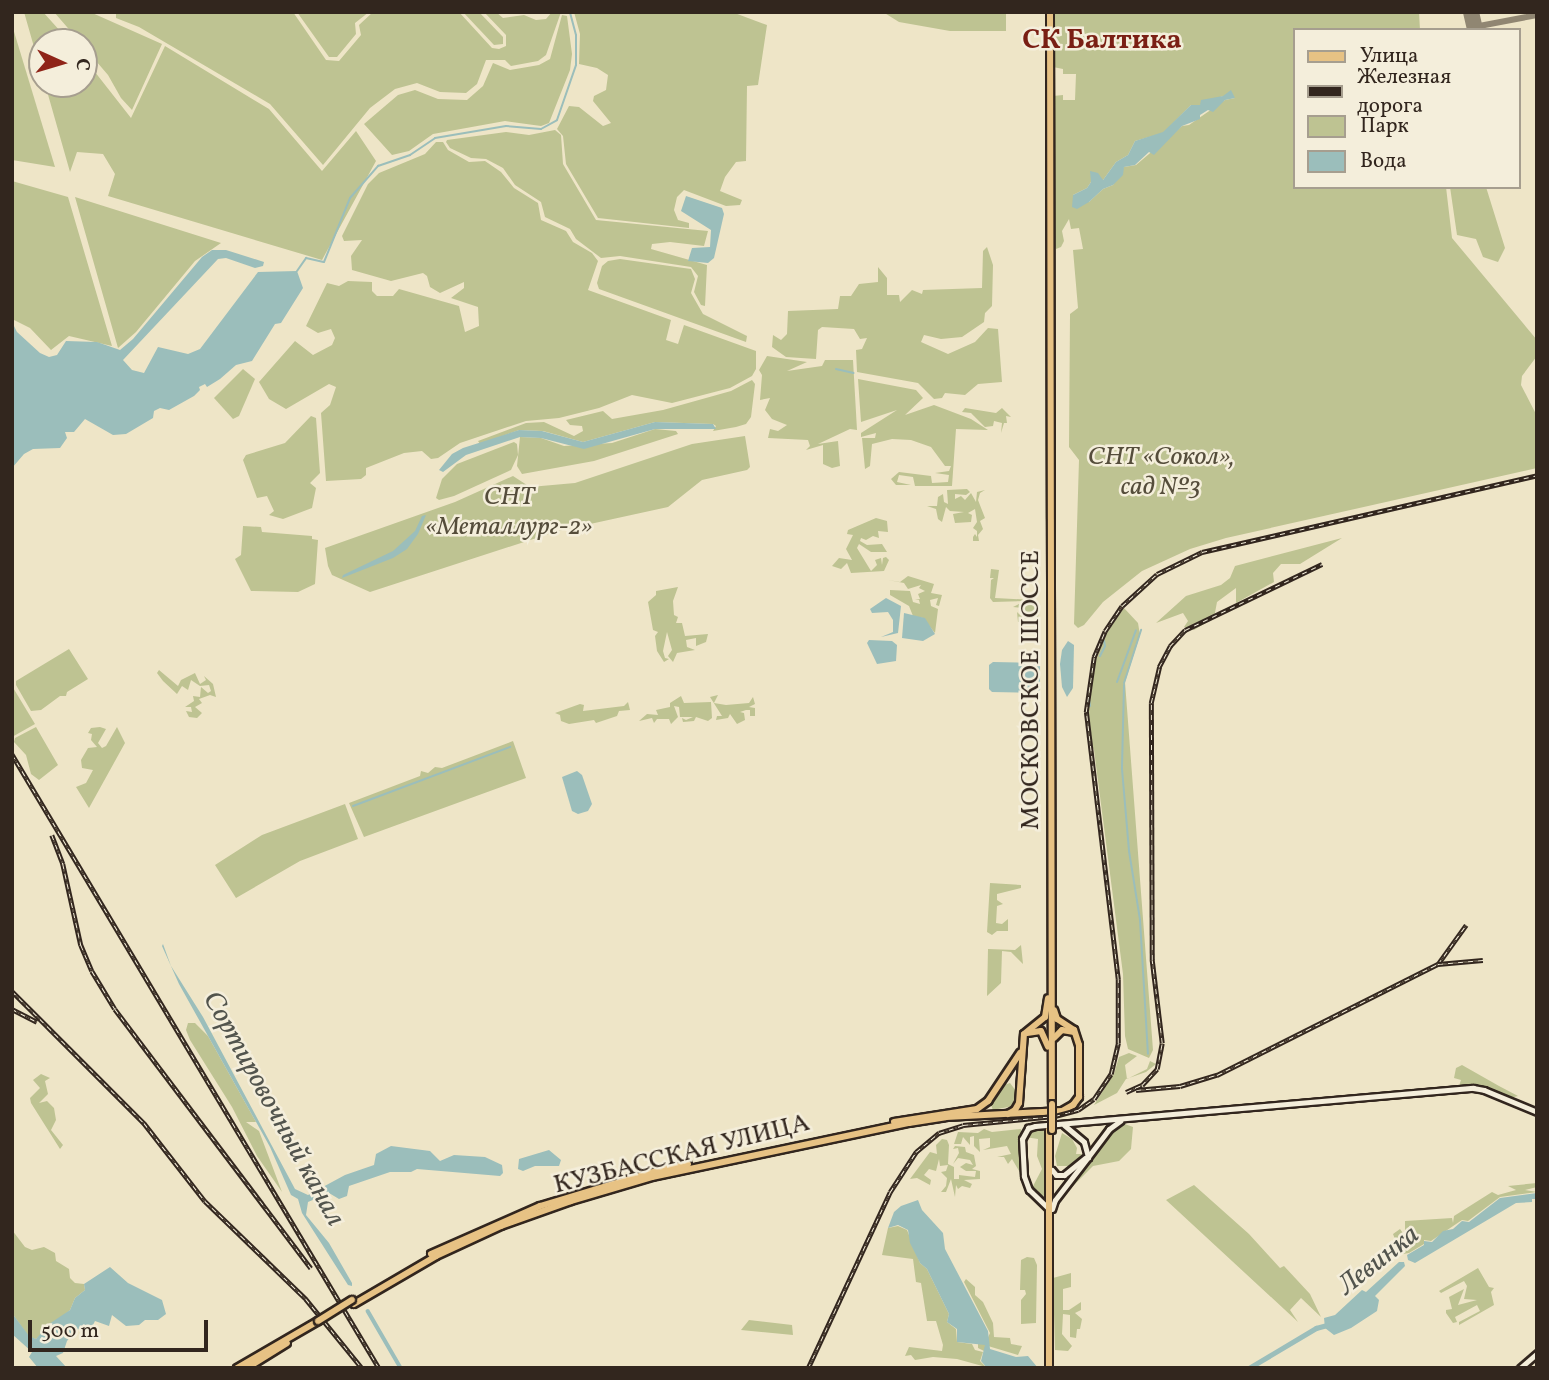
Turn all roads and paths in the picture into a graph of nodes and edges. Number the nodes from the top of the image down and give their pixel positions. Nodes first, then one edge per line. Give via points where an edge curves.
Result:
1 (1048, 12) edge
2 (1050, 998) junction
3 (1023, 1036) junction
4 (1078, 1038) junction
5 (1050, 1047) junction
6 (1020, 1054) junction
7 (1004, 1080) junction
8 (1019, 1090) junction
9 (988, 1101) junction
10 (1019, 1103) junction
11 (1537, 1112) edge
12 (1038, 1114) junction
13 (1002, 1115) junction
14 (1127, 1119) junction
15 (1095, 1121) junction
16 (1084, 1122) junction
17 (1062, 1124) junction
18 (1051, 1130) junction
19 (1078, 1135) junction
20 (1104, 1136) junction
21 (1084, 1142) junction
22 (1099, 1142) junction
23 (1087, 1157) junction
24 (1052, 1170) junction
25 (1049, 1188) junction
26 (1038, 1198) junction
27 (1051, 1209) junction
28 (353, 1302) junction
29 (319, 1322) junction
30 (1537, 1353) edge
31 (237, 1368) edge
32 (247, 1368) edge
33 (1051, 1368) edge
34 (1520, 1368) edge

1 - 2 main road, МОСКОВСКОЕ ШОССЕ
2 - 3 main road via 1045,1017
2 - 4 main road via 1056,1017
2 - 5 main road, МОСКОВСКОЕ ШОССЕ
3 - 5 main road via 1041,1031
3 - 6 main road
4 - 5 main road via 1069,1030 1059,1031
4 - 12 main road, КУЗБАССКАЯ УЛИЦА via 1077,1101 1062,1111
5 - 18 main road, МОСКОВСКОЕ ШОССЕ, bridge
6 - 7 main road
6 - 8 main road
7 - 8 main road via 1014,1082
7 - 9 main road
8 - 10 main road
9 - 13 main road via 989,1111
9 - 28 main road, КУЗБАССКАЯ УЛИЦА via 971,1110 904,1119 654,1171 565,1198 461,1238
10 - 12 main road
10 - 13 main road via 1016,1110
11 - 14 main road via 1473,1088
12 - 13 main road, КУЗБАССКАЯ УЛИЦА
13 - 28 main road, КУЗБАССКАЯ УЛИЦА via 946,1117 888,1127 690,1168 600,1192 491,1231
14 - 15 main road
14 - 20 main road
15 - 16 main road
15 - 20 main road via 1104,1126
16 - 17 main road
16 - 19 main road via 1077,1128
17 - 19 main road
17 - 26 main road via 1035,1126 1023,1135 1024,1176
18 - 24 main road, МОСКОВСКОЕ ШОССЕ
18 - 25 main road, МОСКОВСКОЕ ШОССЕ
19 - 21 main road
20 - 22 main road
21 - 22 main road
21 - 23 main road
22 - 23 main road
23 - 24 main road via 1064,1175
23 - 27 main road
24 - 27 main road, МОСКОВСКОЕ ШОССЕ
25 - 26 main road via 1047,1197
25 - 27 main road, МОСКОВСКОЕ ШОССЕ
26 - 27 main road
27 - 33 main road, МОСКОВСКОЕ ШОССЕ
28 - 29 main road, bridge
29 - 31 main road
29 - 32 main road
30 - 34 main road

